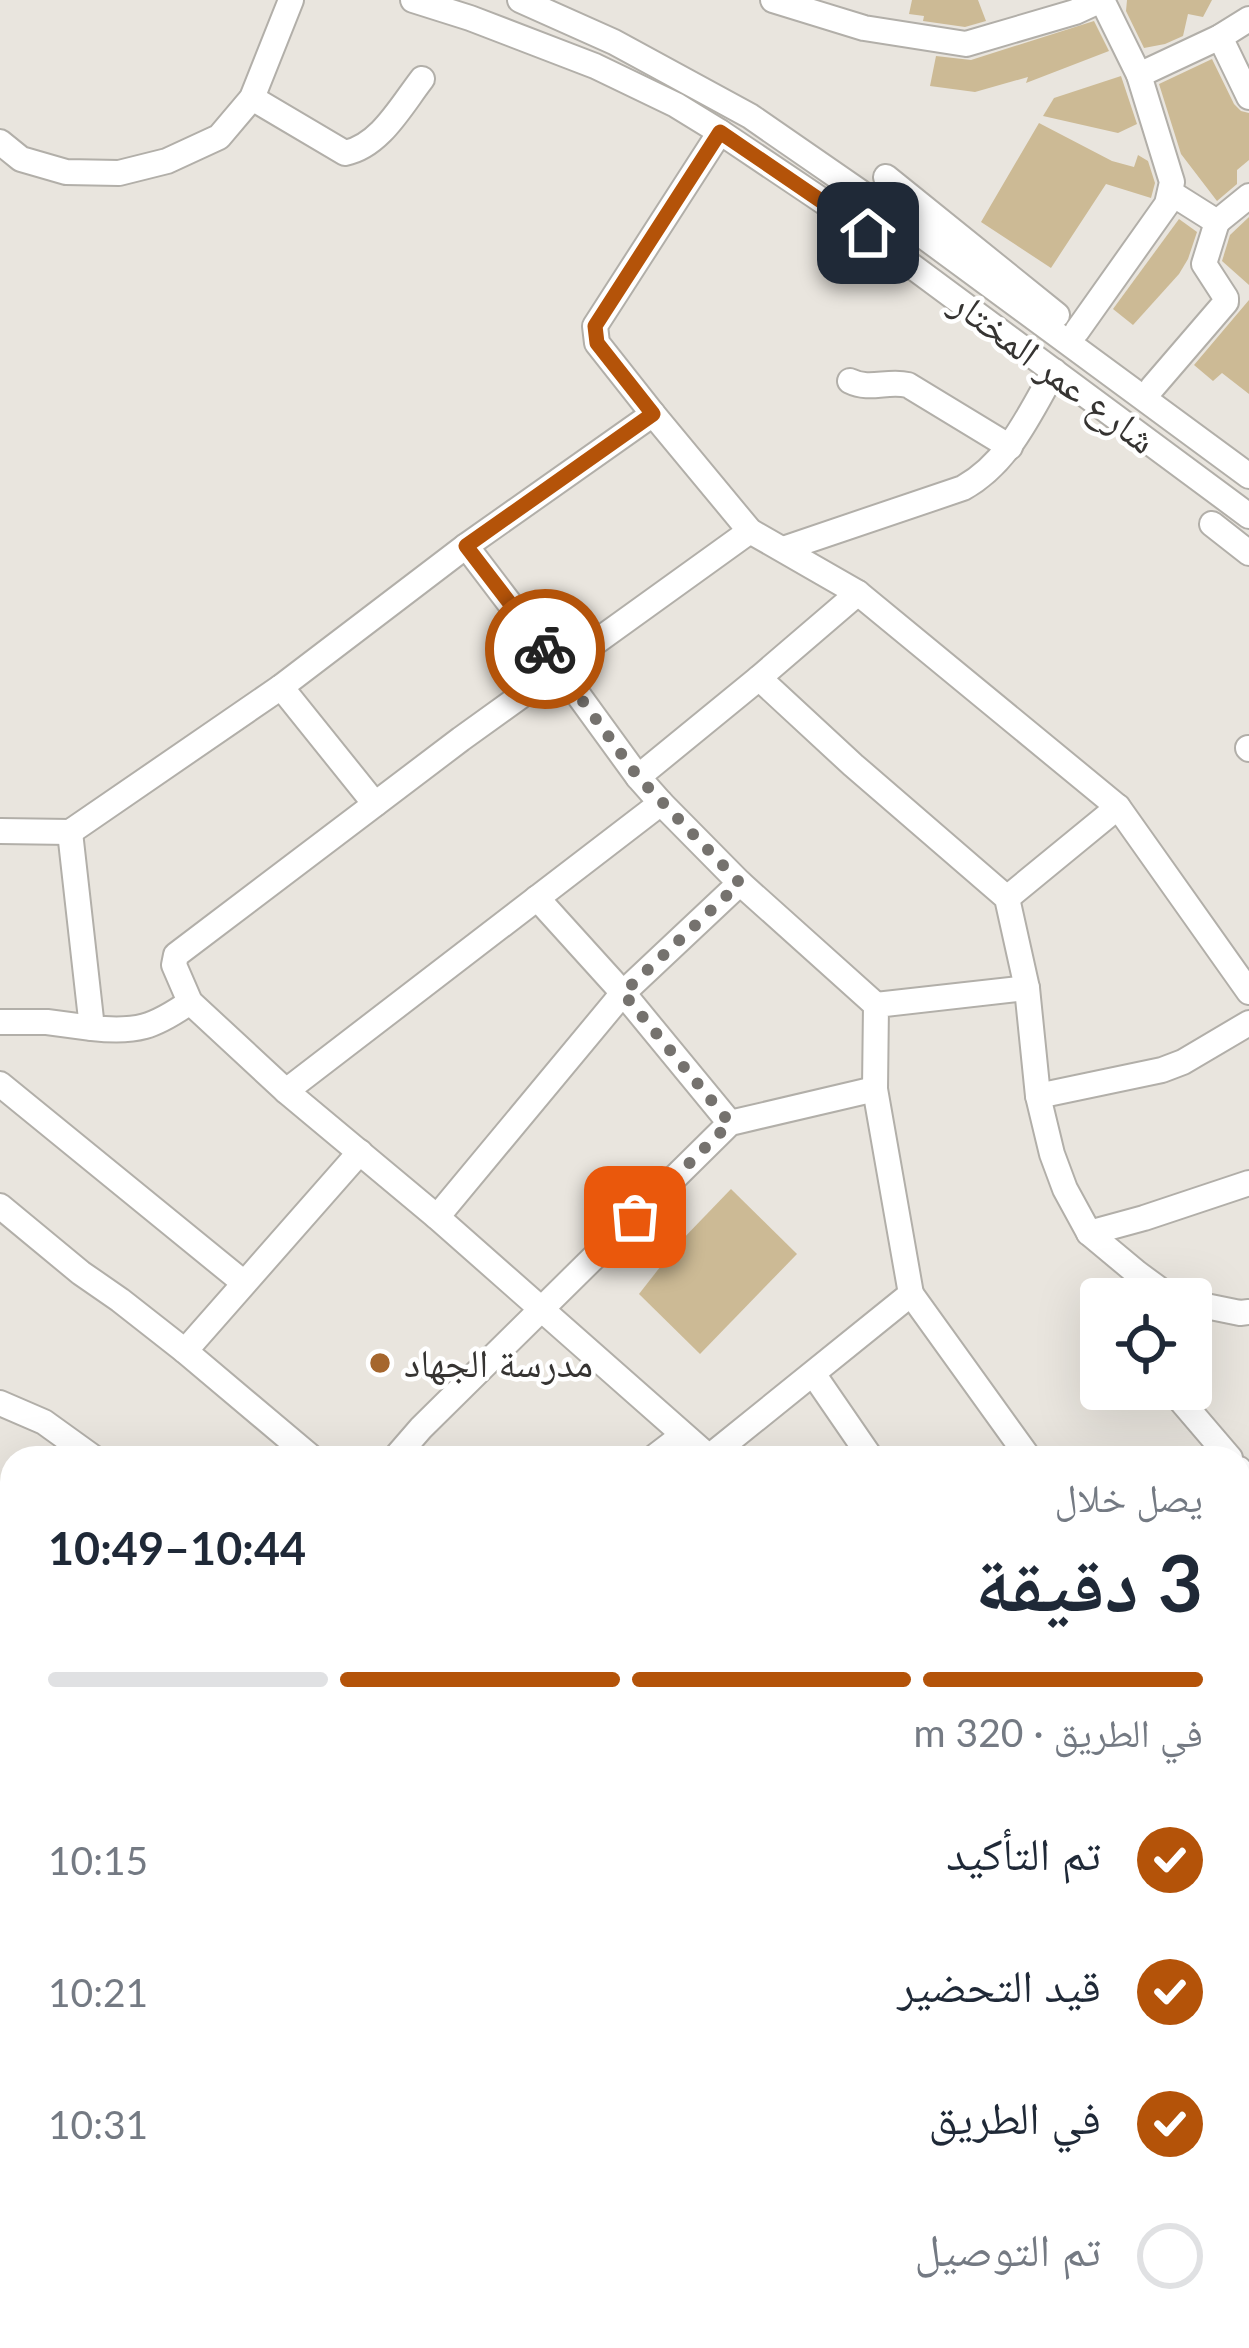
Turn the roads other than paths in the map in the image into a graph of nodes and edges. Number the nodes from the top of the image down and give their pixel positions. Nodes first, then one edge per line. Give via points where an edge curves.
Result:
1 (291, 0) edge
2 (413, 0) edge
3 (520, 0) edge
4 (772, 0) edge
5 (1101, 0) edge
6 (1249, 19) edge
7 (1220, 37) junction
8 (1138, 75) junction
9 (422, 79) dead end
10 (1249, 97) edge
11 (253, 98) junction
12 (720, 132) junction
13 (0, 142) edge
14 (886, 177) dead end
15 (1171, 193) junction
16 (1249, 196) edge
17 (1217, 221) junction
18 (1077, 331) junction
19 (1054, 371) junction
20 (850, 382) dead end
21 (1148, 393) junction
22 (653, 414) junction
23 (1124, 423) junction
24 (1010, 447) junction
25 (1249, 461) edge
26 (1249, 476) edge
27 (1249, 515) edge
28 (1212, 524) dead end
29 (750, 531) junction
30 (466, 546) junction
31 (782, 549) junction
32 (1249, 553) edge
33 (858, 593) junction
34 (558, 667) junction
35 (759, 678) junction
36 (281, 687) junction
37 (638, 777) junction
38 (661, 803) junction
39 (375, 804) junction
40 (1118, 807) junction
41 (0, 832) edge
42 (70, 832) junction
43 (740, 883) junction
44 (537, 898) junction
45 (1007, 898) junction
46 (1027, 988) junction
47 (1249, 992) edge
48 (623, 993) junction
49 (190, 1002) junction
50 (876, 1005) junction
51 (0, 1022) edge
52 (1249, 1023) edge
53 (92, 1028) junction
54 (0, 1084) edge
55 (875, 1089) junction
56 (286, 1091) junction
57 (1038, 1096) junction
58 (730, 1123) junction
59 (360, 1152) junction
60 (1249, 1183) edge
61 (0, 1206) edge
62 (437, 1217) junction
63 (1089, 1233) junction
64 (1127, 1278) edge
65 (244, 1283) junction
66 (910, 1294) junction
67 (1212, 1308) edge
68 (541, 1310) junction
69 (1249, 1312) edge
70 (185, 1352) junction
71 (814, 1375) junction
72 (0, 1403) edge
73 (1189, 1410) edge
74 (683, 1435) junction
75 (77, 1446) edge
76 (298, 1446) edge
77 (405, 1446) edge
78 (669, 1446) edge
79 (696, 1446) edge
80 (725, 1446) edge
81 (864, 1446) edge
82 (1020, 1446) edge
83 (1220, 1446) edge

1 - 11 street
2 - 12 street, شارع عمر المختار via 595,66
3 - 21 street, شارع عمر المختار via 750,116
4 - 5 street via 864,28 966,44
5 - 8 street
6 - 7 street
7 - 8 street
7 - 10 street
8 - 15 street
9 - 11 street via 373,141 344,153
11 - 13 street via 218,137 119,173 66,172 21,159
12 - 19 street, شارع عمر المختار
12 - 22 street via 595,326 597,343
14 - 18 street
15 - 17 street
15 - 18 street
16 - 17 street
17 - 21 street via 1204,264 1226,302
18 - 21 street
19 - 23 street, شارع عمر المختار
19 - 24 street
20 - 24 street via 908,385
21 - 23 street
21 - 25 street
21 - 26 street, شارع عمر المختار
22 - 29 street
22 - 30 street
23 - 27 street, شارع عمر المختار
24 - 31 street via 963,488
28 - 32 street
29 - 31 street
29 - 34 street
30 - 34 street
30 - 36 street
31 - 33 street
33 - 35 street
33 - 40 street
34 - 37 street
34 - 39 street
35 - 37 street
35 - 45 street
36 - 39 street
36 - 42 street
37 - 38 street
38 - 43 street
38 - 44 street
39 - 49 street via 176,956
40 - 45 street
40 - 47 street
41 - 42 street
42 - 53 street
43 - 48 street
43 - 50 street
44 - 48 street
44 - 56 street
45 - 46 street
46 - 50 street
46 - 57 street
48 - 58 street
48 - 62 street
49 - 53 street via 147,1027
49 - 56 street
50 - 55 street
51 - 53 street
52 - 57 street via 1162,1070
54 - 65 street
55 - 58 street
55 - 66 street
56 - 59 street
57 - 63 street via 1065,1189
58 - 68 street
59 - 62 street
59 - 65 street
60 - 63 street
61 - 70 street
62 - 68 street
63 - 64 street
65 - 70 street
66 - 71 street
66 - 82 street
67 - 69 street
68 - 74 street
68 - 77 street
70 - 76 street
71 - 80 street
71 - 81 street
72 - 75 street
73 - 83 street
74 - 78 street
74 - 79 street

